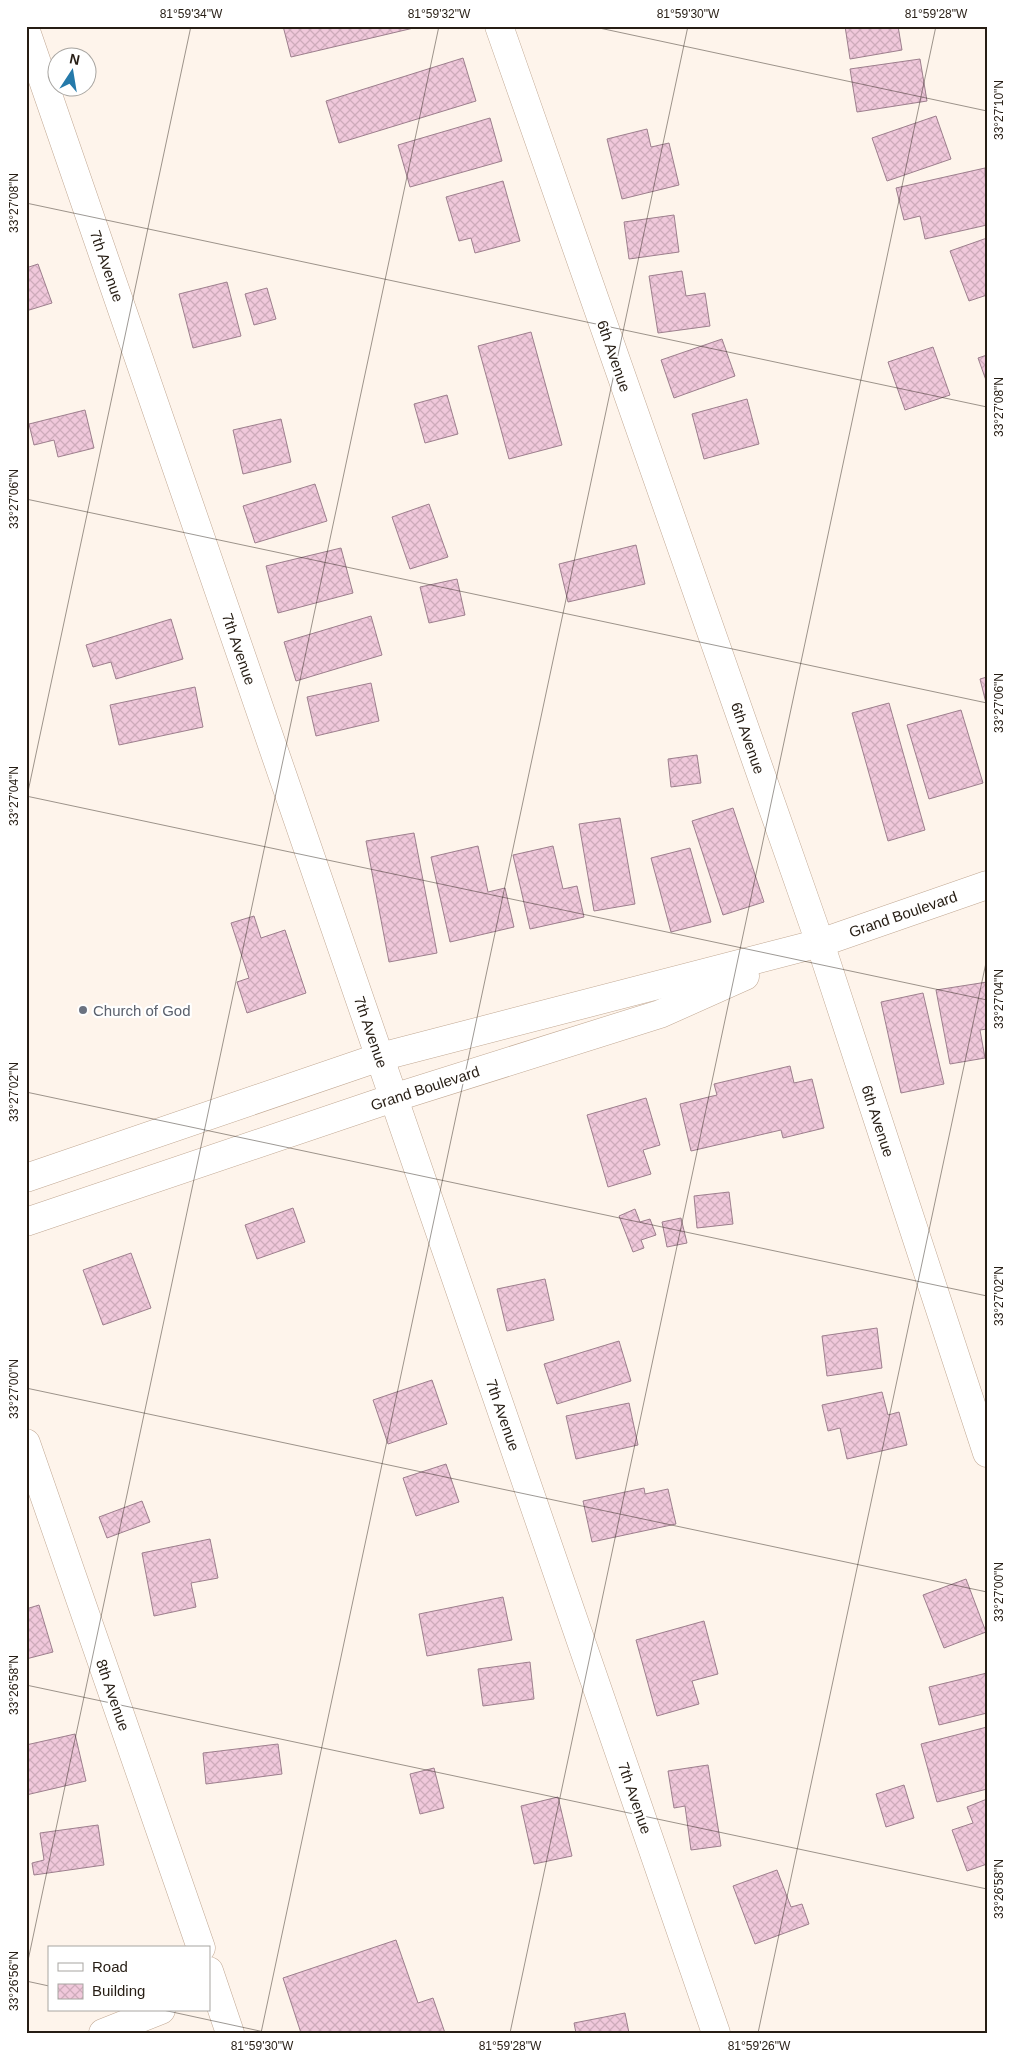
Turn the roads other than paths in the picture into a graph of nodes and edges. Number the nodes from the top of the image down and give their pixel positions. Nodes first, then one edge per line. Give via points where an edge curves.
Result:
1 (499, 26) edge
2 (26, 30) edge
3 (987, 885) edge
4 (820, 943) junction
5 (380, 1057) junction
6 (393, 1098) junction
7 (26, 1178) edge
8 (26, 1222) edge
9 (26, 1443) edge
10 (987, 1453) edge
11 (200, 1946) edge
12 (211, 1984) edge
13 (156, 2012) edge
14 (103, 2033) edge
15 (230, 2033) edge
16 (716, 2033) edge

1 - 4 street, 6th Avenue
2 - 5 street, 7th Avenue
3 - 4 street, Grand Boulevard
4 - 5 street, Grand Boulevard
4 - 6 street, Grand Boulevard via 660,1014
4 - 10 street, 6th Avenue
5 - 6 street, 7th Avenue
5 - 7 street, Grand Boulevard
6 - 8 street, Grand Boulevard
6 - 16 street, 7th Avenue
9 - 11 street, 8th Avenue
12 - 15 street
13 - 14 street

